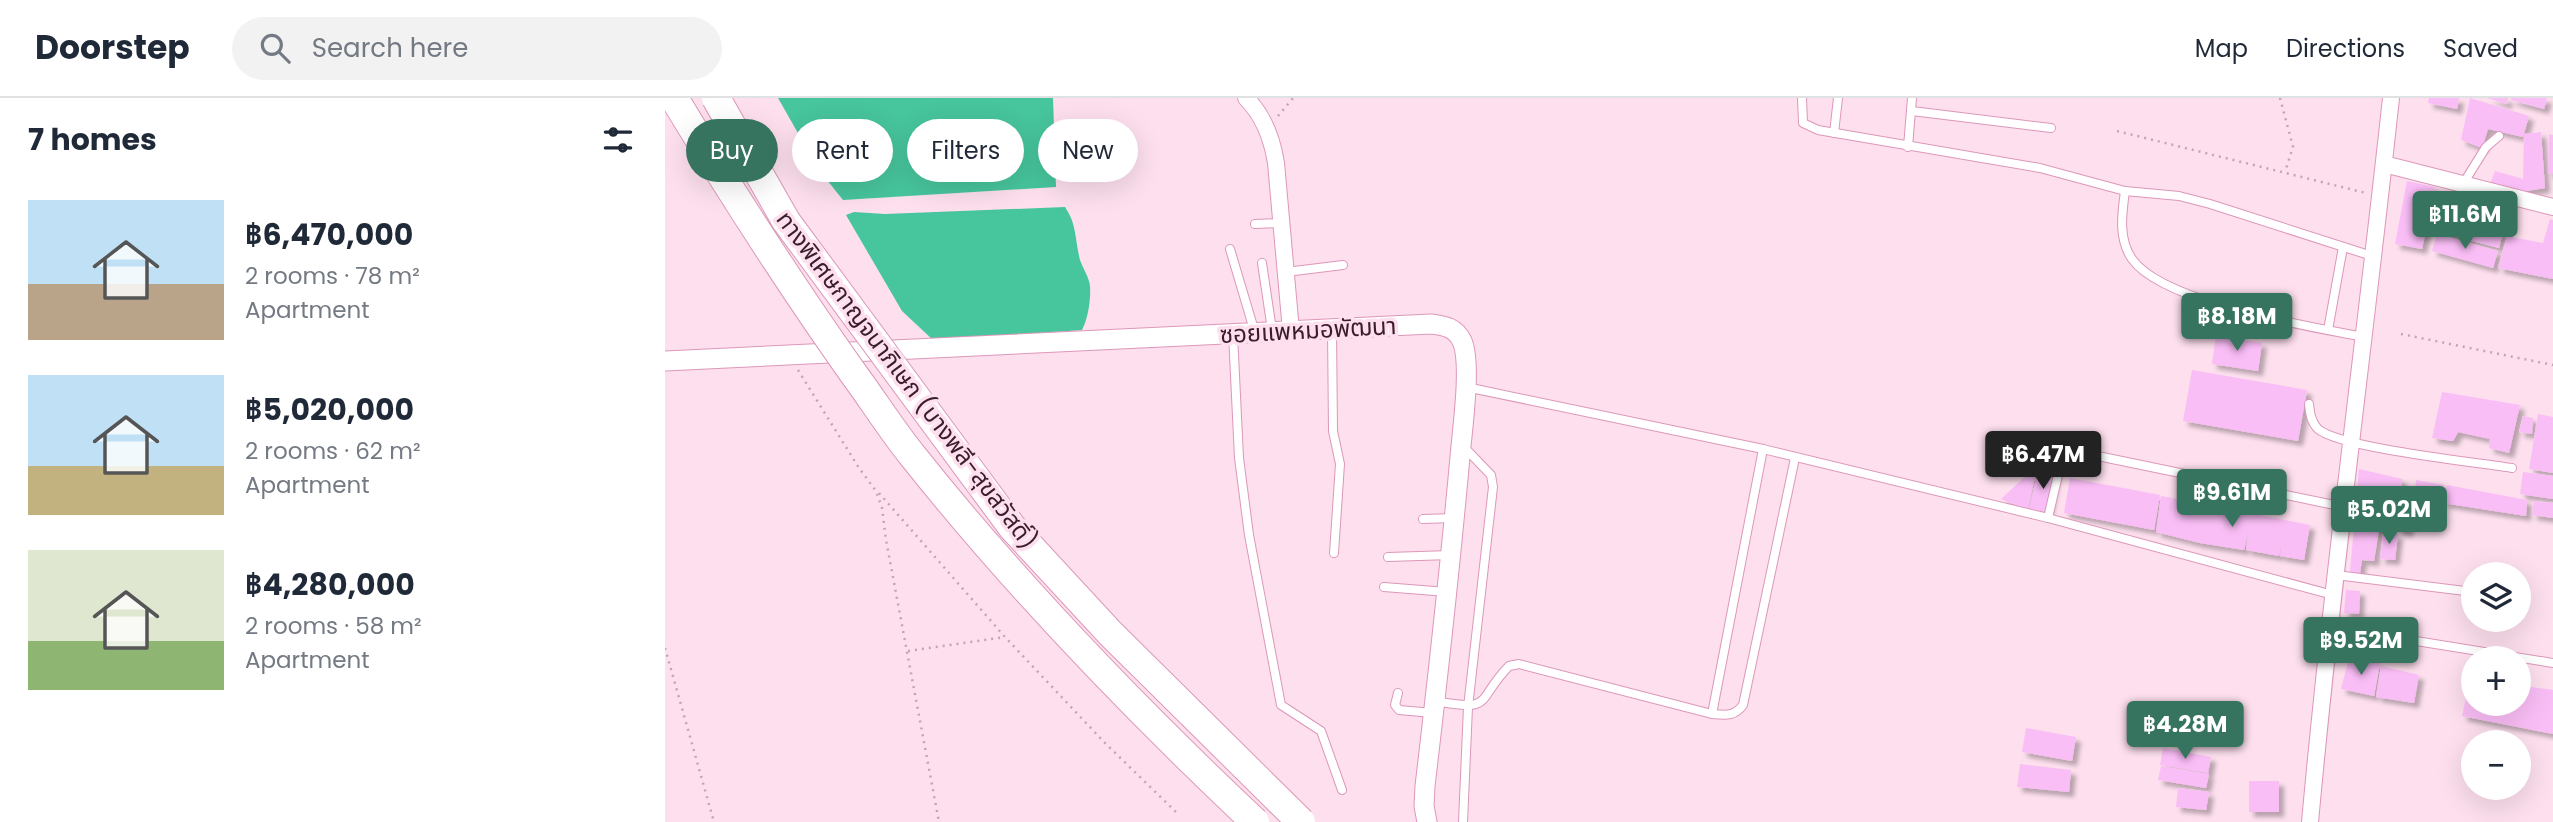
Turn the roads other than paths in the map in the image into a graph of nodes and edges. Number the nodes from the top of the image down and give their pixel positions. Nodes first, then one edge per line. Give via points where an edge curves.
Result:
1 (674, 98) edge
2 (716, 98) edge
3 (1246, 98) edge
4 (1802, 98) edge
5 (1838, 98) edge
6 (1912, 98) edge
7 (2391, 98) edge
8 (1912, 111) junction
9 (2051, 128) dead end
10 (1834, 133) junction
11 (2499, 136) dead end
12 (1907, 147) junction
13 (2383, 164) junction
14 (2463, 184) junction
15 (2125, 191) junction
16 (2553, 207) edge
17 (1282, 223) junction
18 (1255, 224) dead end
19 (2343, 247) junction
20 (1230, 249) dead end
21 (2372, 256) junction
22 (1262, 262) dead end
23 (1343, 265) dead end
24 (1286, 272) junction
25 (1332, 329) junction
26 (2328, 330) junction
27 (1273, 332) junction
28 (1233, 334) junction
29 (2363, 337) junction
30 (665, 361) edge
31 (1466, 387) junction
32 (2309, 404) dead end
33 (2352, 443) junction
34 (1461, 444) junction
35 (1763, 449) junction
36 (1795, 457) junction
37 (2512, 468) dead end
38 (2344, 507) junction
39 (1454, 518) junction
40 (2048, 518) junction
41 (1423, 519) dead end
42 (1334, 553) dead end
43 (1451, 555) junction
44 (1388, 557) dead end
45 (2336, 575) junction
46 (1384, 587) dead end
47 (2461, 591) edge
48 (1447, 592) junction
49 (2333, 595) junction
50 (2329, 627) junction
51 (2553, 663) edge
52 (1398, 693) dead end
53 (1435, 707) junction
54 (1468, 707) junction
55 (1712, 713) junction
56 (1342, 790) dead end
57 (1255, 822) edge
58 (1301, 822) edge
59 (1427, 822) edge
60 (1463, 822) edge
61 (2310, 822) edge

1 - 57 highway, ทางพิเศษกาญจนาภิเษก (บางพลี-สุขสวัสดิ์), bridge via 762,241 910,453 1079,646
2 - 58 highway, ทางพิเศษกาญจนาภิเษก (บางพลี-สุขสวัสดิ์), bridge via 786,221 1011,527 1109,633
3 - 17 street via 1262,117 1272,142
4 - 10 lane via 1803,123
5 - 10 lane
6 - 8 lane
7 - 13 street
8 - 9 lane
8 - 12 lane
10 - 12 lane
11 - 14 lane
12 - 15 lane via 2040,168
13 - 14 street
13 - 21 street
14 - 16 street
15 - 19 lane via 2179,196
15 - 26 lane via 2123,241 2130,257 2150,276 2204,301
17 - 18 lane
17 - 24 street
19 - 21 lane
19 - 26 lane
20 - 27 lane
21 - 29 street
22 - 27 lane
23 - 24 lane
24 - 27 street
25 - 27 street, ซอยแพหมอพัฒนา
25 - 31 street, ซอยแพหมอพัฒนา via 1448,327 1463,344
25 - 42 lane via 1333,431 1340,464
26 - 29 lane
27 - 28 street, ซอยแพหมอพัฒนา
28 - 30 street, ซอยแพหมอพัฒนา
28 - 56 lane via 1249,535 1281,705 1321,731
29 - 33 street
31 - 34 street, ซอยแพหมอพัฒนา
31 - 35 lane
32 - 33 lane via 2315,426
33 - 37 lane
33 - 38 street
34 - 39 street, ซอยแพหมอพัฒนา
34 - 54 lane via 1486,468 1493,487
35 - 36 lane
35 - 55 lane
36 - 40 lane
36 - 55 lane via 1743,705 1730,715
38 - 40 lane via 2064,449
38 - 45 street
39 - 41 lane
39 - 43 street, ซอยแพหมอพัฒนา
40 - 49 lane
43 - 44 lane
43 - 48 street, ซอยแพหมอพัฒนา
45 - 47 lane
45 - 49 street
46 - 48 lane
48 - 53 street, ซอยแพหมอพัฒนา
49 - 50 street
50 - 51 lane
50 - 61 street
52 - 53 lane via 1395,705 1399,710
53 - 54 lane
53 - 59 street, ซอยแพหมอพัฒนา via 1425,786
54 - 55 lane via 1483,702 1509,666 1519,664
54 - 60 lane

